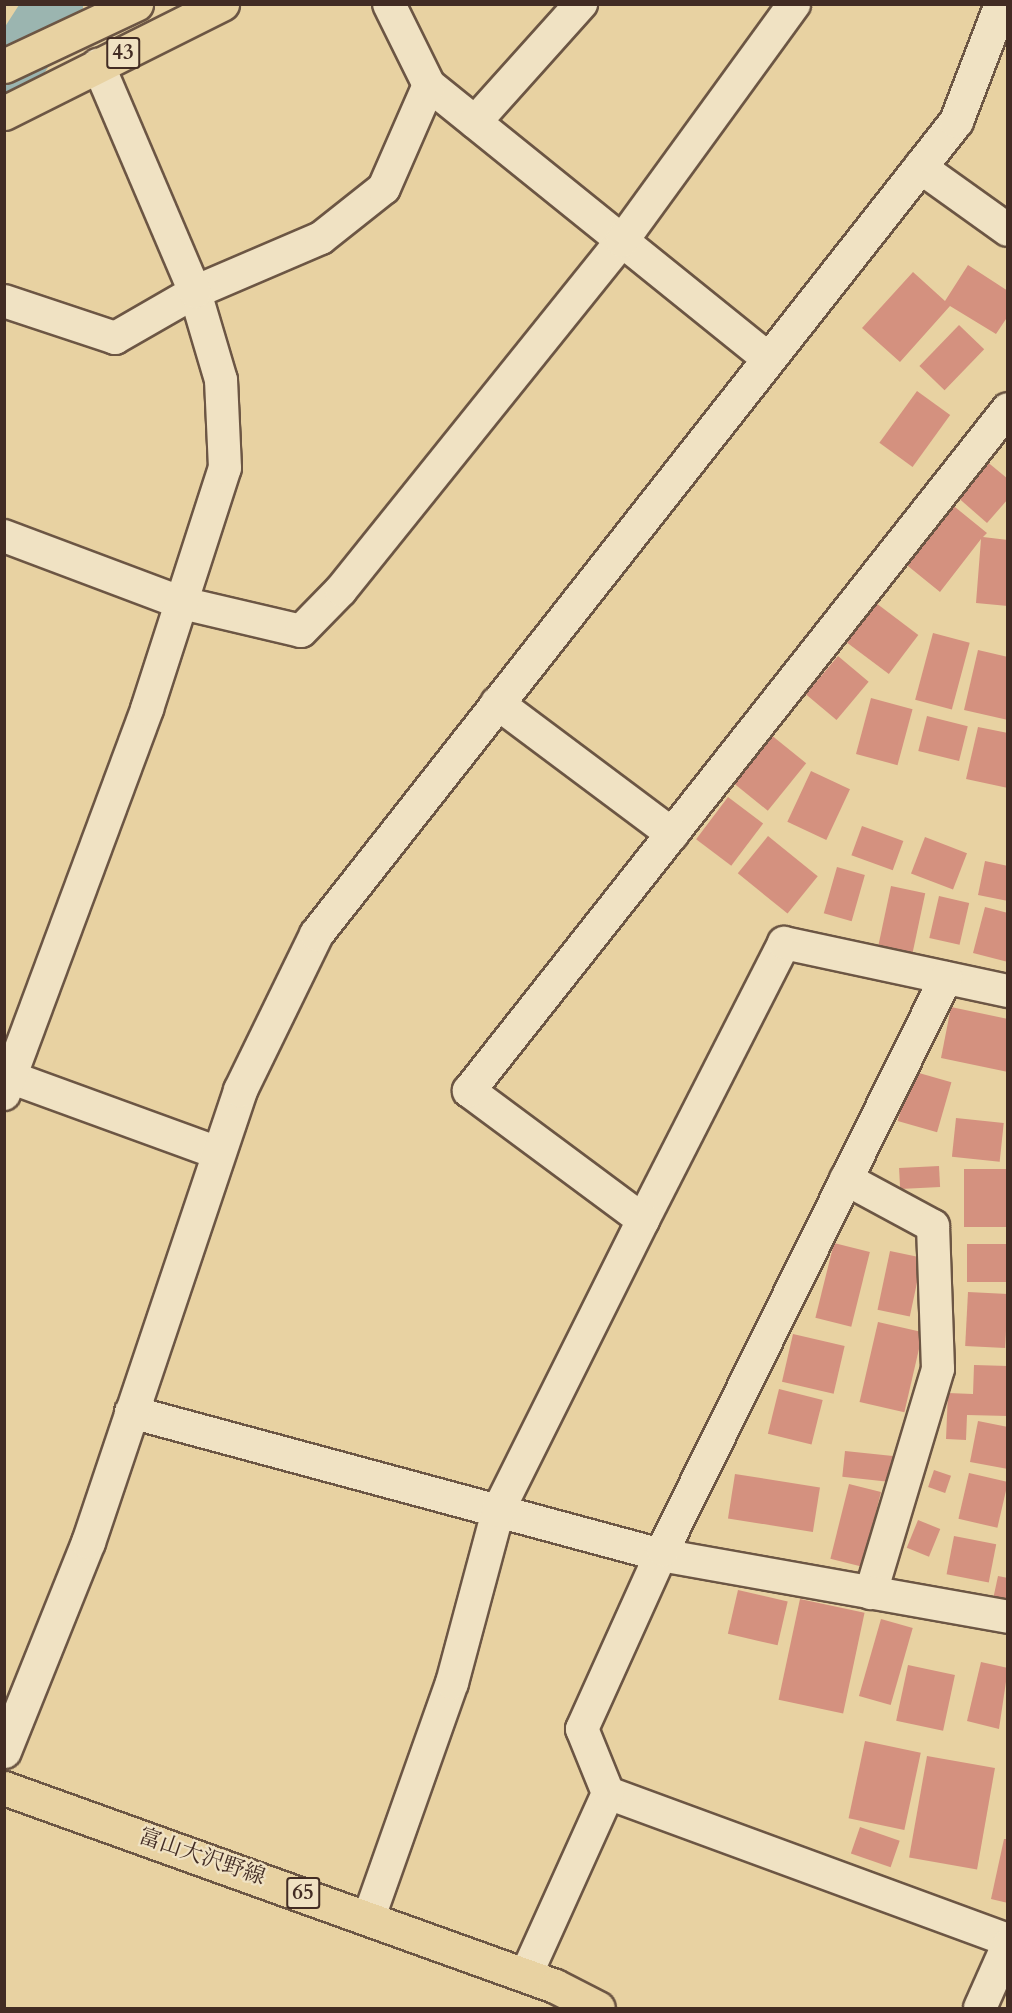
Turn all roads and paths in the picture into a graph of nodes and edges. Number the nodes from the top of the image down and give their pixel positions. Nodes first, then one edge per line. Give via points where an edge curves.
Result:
1 (136, 4) edge
2 (222, 4) edge
3 (389, 4) edge
4 (581, 4) edge
5 (794, 4) edge
6 (1000, 4) edge
7 (98, 65) junction
8 (4, 66) edge
9 (429, 85) junction
10 (15, 108) edge
11 (474, 122) junction
12 (920, 167) junction
13 (1008, 230) edge
14 (622, 241) junction
15 (195, 292) junction
16 (4, 300) edge
17 (768, 359) junction
18 (1008, 409) edge
19 (4, 536) edge
20 (182, 603) junction
21 (497, 703) junction
22 (672, 834) junction
23 (946, 978) junction
24 (1008, 992) edge
25 (6, 1082) edge
26 (218, 1153) junction
27 (846, 1179) junction
28 (643, 1220) junction
29 (130, 1412) junction
30 (498, 1511) junction
31 (661, 1555) junction
32 (871, 1593) junction
33 (1008, 1617) edge
34 (4, 1751) edge
35 (4, 1788) edge
36 (608, 1793) junction
37 (369, 1917) junction
38 (1008, 1940) edge
39 (1008, 1945) edge
40 (526, 1975) junction
41 (598, 2008) edge
42 (980, 2008) edge

1 - 8 main road, 43
2 - 7 main road, 43
3 - 9 street
4 - 11 street
5 - 14 street
6 - 12 street via 956,121
7 - 10 main road, 43
7 - 15 street
9 - 11 street
9 - 15 street via 384,188 321,238
11 - 14 street
12 - 13 street
12 - 17 street
14 - 17 street
14 - 20 street via 341,590 301,631
15 - 16 street via 115,338
15 - 20 street via 221,380 225,468
17 - 21 street
18 - 22 street
19 - 20 street
20 - 25 street
21 - 22 street
21 - 26 street via 316,934 240,1090
22 - 28 street via 468,1091
23 - 24 street
23 - 27 street
23 - 28 street via 784,943
25 - 26 street
26 - 29 street
27 - 31 street
27 - 32 street via 933,1226 938,1369
28 - 30 street
29 - 30 street
29 - 34 street via 88,1542
30 - 31 street
30 - 37 street via 452,1683
31 - 32 street
31 - 36 street via 582,1729
32 - 33 street
35 - 37 main road, 富山大沢野線 / 65
36 - 38 street
36 - 40 street
37 - 40 main road, 富山大沢野線 / 65
39 - 42 street
40 - 41 main road, 富山大沢野線 / 65

